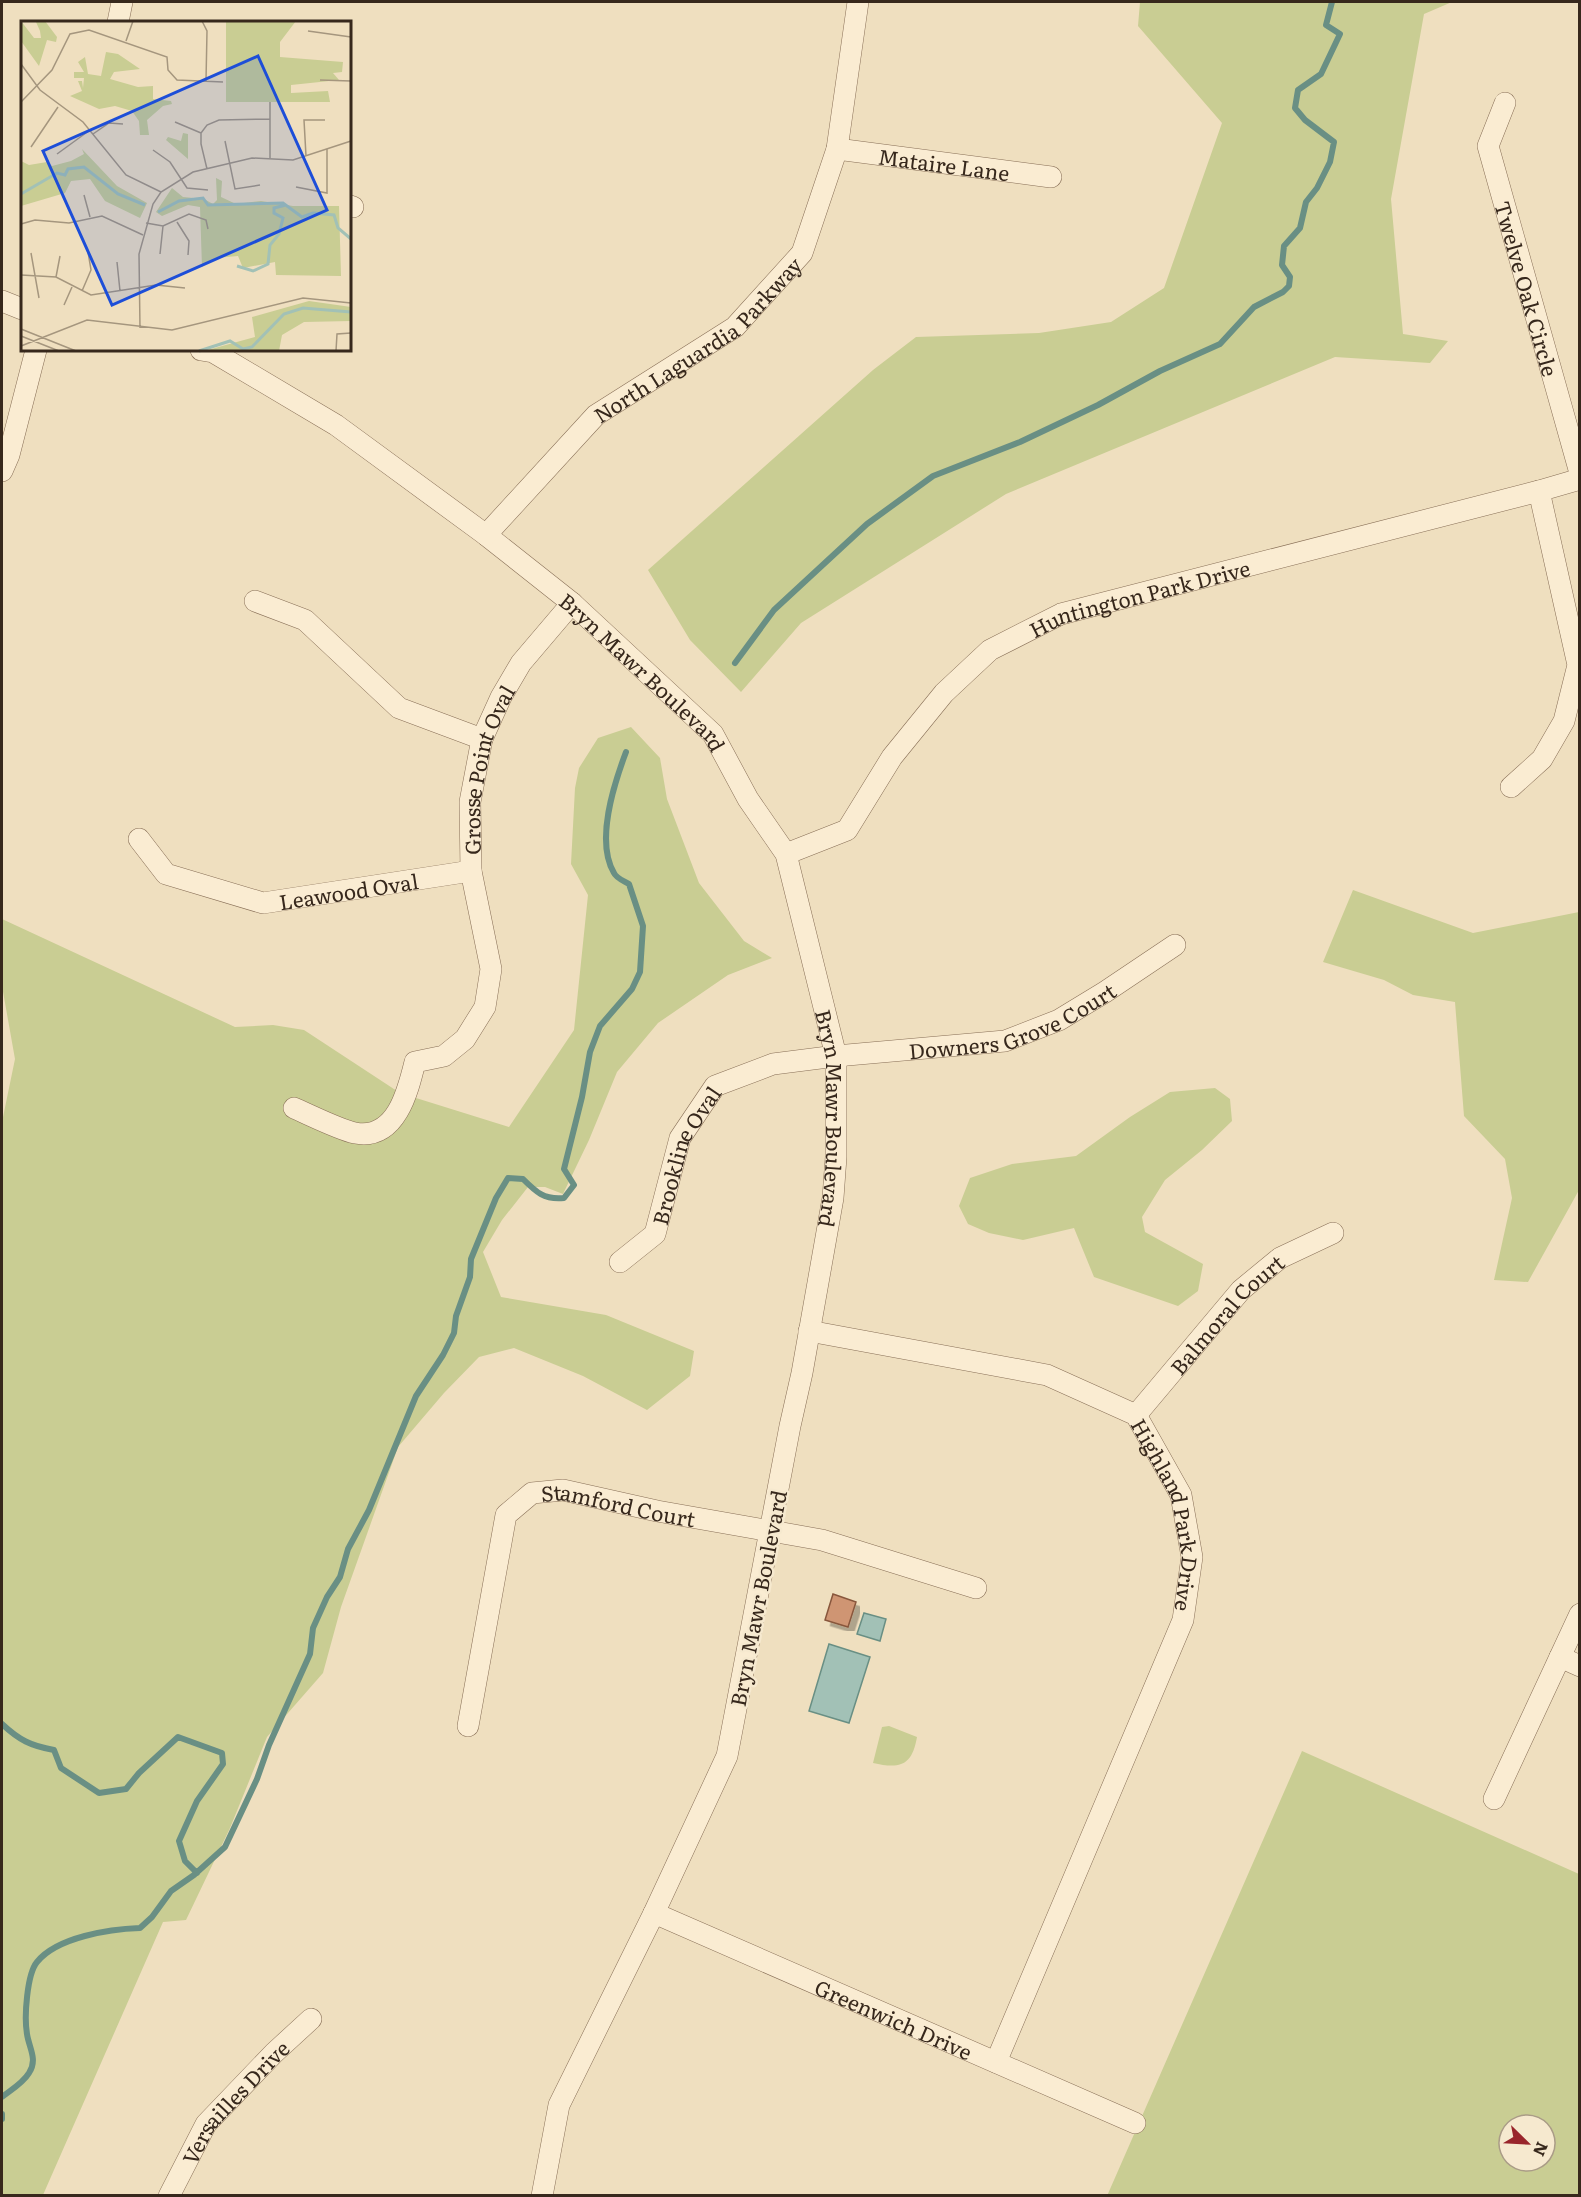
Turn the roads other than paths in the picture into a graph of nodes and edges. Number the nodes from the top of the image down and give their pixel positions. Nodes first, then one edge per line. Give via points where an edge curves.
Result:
1 (122, 2) edge
2 (858, 2) edge
3 (118, 21) edge
4 (1505, 103) dead end
5 (837, 149) junction
6 (1051, 177) dead end
7 (2, 301) edge
8 (21, 309) edge
9 (36, 351) edge
10 (207, 351) edge
11 (2, 471) edge
12 (1580, 473) edge
13 (1580, 479) edge
14 (1539, 491) junction
15 (486, 535) junction
16 (255, 601) dead end
17 (572, 603) junction
18 (482, 739) junction
19 (1511, 787) dead end
20 (139, 839) dead end
21 (786, 854) junction
22 (471, 871) junction
23 (1174, 945) dead end
24 (836, 1056) junction
25 (294, 1108) dead end
26 (1333, 1233) dead end
27 (620, 1262) dead end
28 (809, 1331) junction
29 (1136, 1415) junction
30 (770, 1531) junction
31 (976, 1588) dead end
32 (1580, 1614) edge
33 (1560, 1657) junction
34 (1580, 1666) edge
35 (468, 1726) dead end
36 (1494, 1799) dead end
37 (654, 1913) junction
38 (311, 2019) dead end
39 (996, 2062) junction
40 (1135, 2123) dead end
41 (169, 2196) edge
42 (542, 2196) edge

1 - 3 street
2 - 5 street, North Laguardia Parkway
4 - 12 street, Twelve Oak Circle via 1488,146
5 - 6 street, Mataire Lane
5 - 15 street, North Laguardia Parkway via 802,252 735,327 596,416
7 - 8 street
9 - 11 street
10 - 15 street, Bryn Mawr Boulevard via 336,425
13 - 14 street, Huntington Park Drive
14 - 19 street via 1578,665 1564,721 1542,759
14 - 21 street, Huntington Park Drive via 1061,614 990,650 944,693 892,757 847,830
15 - 17 street, Bryn Mawr Boulevard
16 - 18 street via 305,620 399,708
17 - 18 street, Grosse Point Oval via 521,663
17 - 21 street, Bryn Mawr Boulevard via 713,734 748,799
18 - 22 street, Grosse Point Oval via 470,802
20 - 22 street, Leawood Oval via 166,874 263,903
21 - 24 street, Bryn Mawr Boulevard
22 - 25 street, Grosse Point Oval via 491,969 485,1007 465,1039 444,1056 415,1062 396,1117 375,1131 356,1133
23 - 24 street, Downers Grove Court via 1059,1020 1005,1041
24 - 27 street, Brookline Oval via 773,1064 715,1086 680,1138 654,1234
24 - 28 street, Bryn Mawr Boulevard via 833,1198
26 - 29 street, Balmoral Court via 1280,1258 1241,1290
28 - 29 street, Highland Park Drive via 1047,1375
28 - 30 street, Bryn Mawr Boulevard
29 - 39 street, Highland Park Drive via 1181,1495 1192,1557 1183,1620
30 - 31 street, Stamford Court via 822,1540
30 - 35 street, Stamford Court via 563,1490 532,1493 506,1515
30 - 37 street, Bryn Mawr Boulevard via 727,1756
32 - 33 street
33 - 34 street
33 - 36 street
37 - 39 street, Greenwich Drive
37 - 42 street, Bryn Mawr Boulevard via 558,2105
38 - 41 street, Versailles Drive via 207,2124
39 - 40 street, Greenwich Drive

